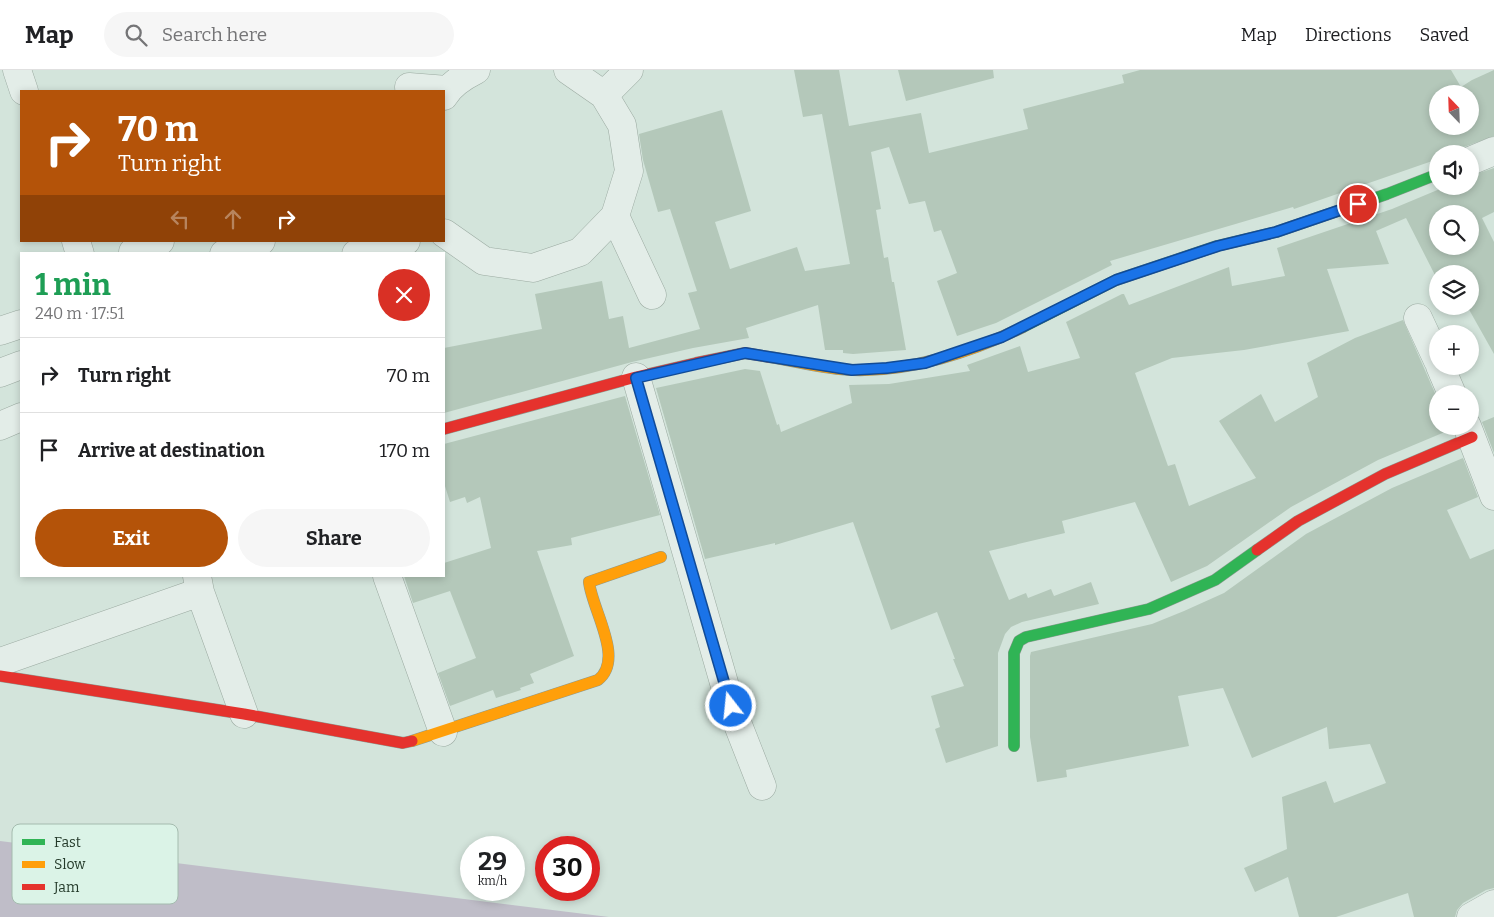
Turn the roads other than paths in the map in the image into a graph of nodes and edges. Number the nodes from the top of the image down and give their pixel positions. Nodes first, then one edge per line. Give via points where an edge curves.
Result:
1 (17, 70) edge
2 (476, 70) edge
3 (568, 70) edge
4 (629, 70) edge
5 (412, 83) edge
6 (24, 90) edge
7 (436, 90) edge
8 (446, 93) edge
9 (604, 95) junction
10 (1494, 151) edge
11 (1479, 157) edge
12 (1429, 178) edge
13 (615, 216) junction
14 (445, 234) edge
15 (158, 242) edge
16 (258, 242) edge
17 (402, 242) edge
18 (133, 252) dead end
19 (230, 252) edge
20 (364, 252) edge
21 (652, 295) dead end
22 (1418, 318) dead end
23 (20, 324) edge
24 (0, 331) edge
25 (1429, 342) edge
26 (20, 365) edge
27 (0, 373) edge
28 (636, 378) junction
29 (20, 417) edge
30 (0, 426) edge
31 (445, 429) edge
32 (1463, 435) edge
33 (1470, 435) edge
34 (1494, 496) edge
35 (661, 557) dead end
36 (387, 577) edge
37 (199, 584) edge
38 (0, 662) edge
39 (0, 676) edge
40 (244, 714) junction
41 (443, 732) junction
42 (1014, 746) dead end
43 (762, 786) dead end
44 (1494, 904) edge
45 (1471, 917) edge

1 - 6 street
2 - 8 street
3 - 9 street
4 - 9 street
5 - 7 street
9 - 13 street via 622,125 629,171
10 - 11 street
12 - 28 street via 1276,232 1218,246 1116,280 1002,337 925,363 852,370 745,353
13 - 14 street via 580,252 533,268 484,261
13 - 21 street
15 - 18 street
16 - 19 street
17 - 20 street
22 - 25 street
23 - 24 street
26 - 27 street
28 - 31 street
28 - 43 street via 731,706
29 - 30 street
32 - 42 street via 1298,521 1215,580 1149,609 1019,641 1014,653
33 - 34 street
35 - 41 street via 589,582 610,658 606,672 600,678
36 - 41 street
37 - 38 street
37 - 40 street
39 - 40 street
40 - 41 street via 402,743
44 - 45 street

